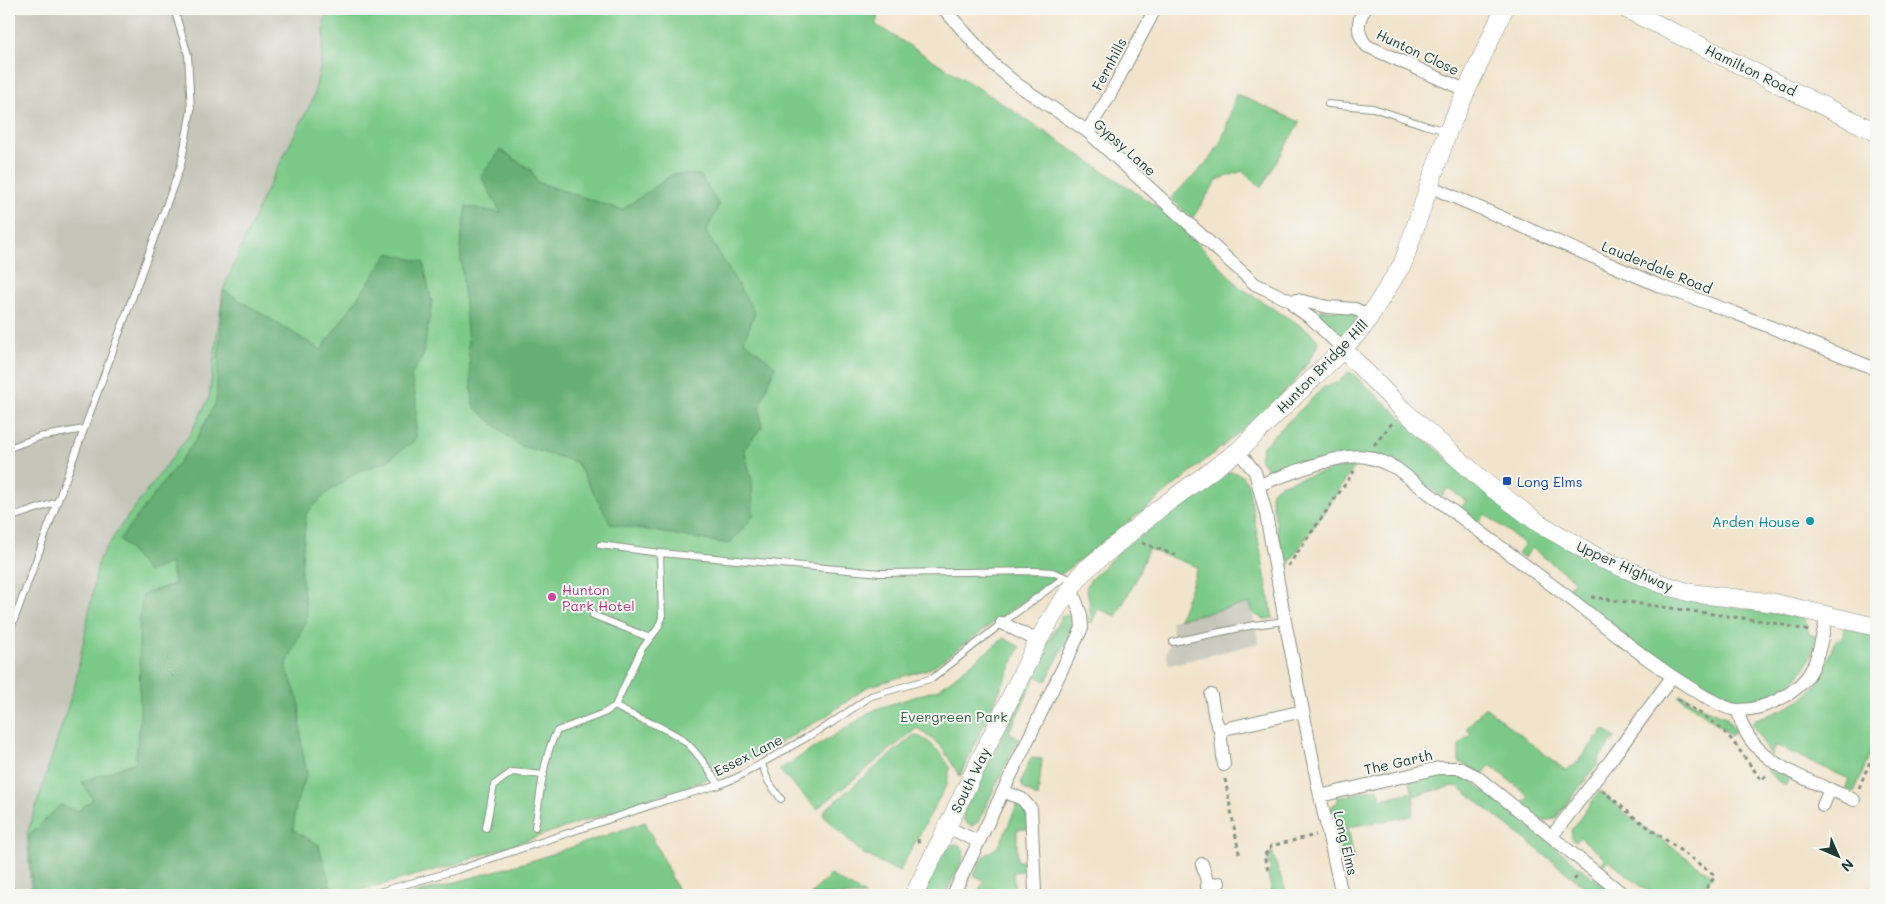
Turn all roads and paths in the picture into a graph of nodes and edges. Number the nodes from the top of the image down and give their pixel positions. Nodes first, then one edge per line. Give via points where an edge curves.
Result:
1 (174, 9) edge
2 (944, 9) edge
3 (1155, 9) edge
4 (1365, 9) edge
5 (1504, 9) edge
6 (1626, 9) edge
7 (1465, 90) junction
8 (1328, 104) dead end
9 (1087, 131) junction
10 (1448, 131) junction
11 (1876, 132) edge
12 (1429, 186) junction
13 (1291, 301) junction
14 (1371, 316) junction
15 (1344, 349) junction
16 (1876, 369) edge
17 (1398, 416) dead end
18 (84, 429) junction
19 (9, 448) edge
20 (1238, 451) junction
21 (1369, 452) dead end
22 (1359, 464) dead end
23 (1259, 485) junction
24 (57, 502) junction
25 (9, 518) edge
26 (1139, 542) dead end
27 (600, 545) dead end
28 (660, 553) junction
29 (1178, 556) dead end
30 (1282, 574) dead end
31 (1074, 580) junction
32 (1587, 598) dead end
33 (1827, 614) junction
34 (593, 615) dead end
35 (1285, 621) junction
36 (1002, 623) junction
37 (1876, 627) edge
38 (1812, 631) dead end
39 (9, 634) edge
40 (650, 638) junction
41 (1038, 641) junction
42 (1173, 642) dead end
43 (1672, 677) junction
44 (1211, 695) dead end
45 (1672, 695) dead end
46 (615, 706) junction
47 (1738, 710) junction
48 (1303, 711) junction
49 (1220, 730) junction
50 (1876, 747) edge
51 (762, 764) junction
52 (1224, 765) dead end
53 (1768, 774) dead end
54 (544, 776) junction
55 (1225, 779) dead end
56 (720, 784) junction
57 (1599, 787) dead end
58 (1830, 789) junction
59 (1003, 791) junction
60 (1320, 796) junction
61 (1855, 797) joint
62 (781, 799) dead end
63 (1823, 806) dead end
64 (535, 827) dead end
65 (486, 828) dead end
66 (947, 828) junction
67 (1318, 834) dead end
68 (1552, 836) junction
69 (979, 842) junction
70 (1238, 856) dead end
71 (1202, 864) dead end
72 (1268, 870) dead end
73 (1220, 882) dead end
74 (1035, 891) dead end
75 (1209, 891) edge
76 (368, 895) edge
77 (914, 895) edge
78 (953, 895) edge
79 (1342, 895) edge
80 (1624, 895) edge
81 (1701, 895) edge

1 - 18 lane via 188,55 191,110 181,165
2 - 9 street, Gypsy Lane via 993,64
3 - 9 street, Fernhills
4 - 7 street, Hunton Close via 1359,31 1367,46
5 - 7 street, Hunton Bridge Hill
6 - 11 street, Hamilton Road
7 - 10 street, Hunton Bridge Hill
8 - 10 lane via 1373,108
9 - 13 street, Gypsy Lane via 1255,284
10 - 12 street, Hunton Bridge Hill
12 - 14 street, Hunton Bridge Hill via 1403,263
12 - 16 street, Lauderdale Road via 1660,286
13 - 14 street, Gypsy Lane via 1355,309
13 - 15 street, Gypsy Lane
14 - 15 street, Hunton Bridge Hill
15 - 20 street, Hunton Bridge Hill
15 - 33 street, Upper Highway via 1403,410 1488,485 1540,524 1599,558 1690,593 1775,603
17 - 21 path
18 - 19 lane via 38,436
18 - 24 lane
20 - 23 street, Long Elms via 1255,472
20 - 31 street, Hunton Bridge Hill via 1160,508
22 - 30 path
23 - 35 street, Long Elms
23 - 43 street via 1349,456 1380,460 1396,468
24 - 25 lane
24 - 39 lane
26 - 29 path
27 - 28 lane
28 - 31 lane via 881,573 1037,571 1052,572
28 - 40 lane via 662,618
31 - 36 lane, Essex Lane
31 - 41 street, South Way
31 - 59 street via 1082,628
32 - 38 path via 1770,622
33 - 37 street, Upper Highway
33 - 47 street via 1813,668 1807,677 1782,698 1759,708
34 - 40 lane
35 - 42 lane
35 - 48 street, Long Elms
36 - 41 street
36 - 51 lane, Essex Lane via 933,678 870,696
40 - 46 lane via 641,650
41 - 66 street, South Way
43 - 47 street via 1708,698
43 - 68 street
44 - 49 street
45 - 53 path via 1731,738 1762,780
46 - 54 lane via 604,714 557,731
46 - 56 lane via 682,740
47 - 58 street via 1739,719 1750,738 1770,760
48 - 49 street
48 - 60 street, Long Elms
49 - 52 street
50 - 61 path
51 - 56 lane, Essex Lane
51 - 62 lane
54 - 64 lane
54 - 65 lane via 512,772 494,785
55 - 70 path
56 - 76 lane, Essex Lane via 457,870
57 - 81 path via 1634,817 1713,874 1714,878
58 - 61 street
58 - 63 street
59 - 69 street
59 - 74 street via 1022,799 1031,809
60 - 68 street, The Garth via 1439,768 1460,768 1476,776
60 - 79 street, Long Elms
66 - 69 street
66 - 77 street, South Way
67 - 72 path via 1271,846 1264,856
68 - 80 street, The Garth
69 - 78 street
71 - 75 street
73 - 75 street

